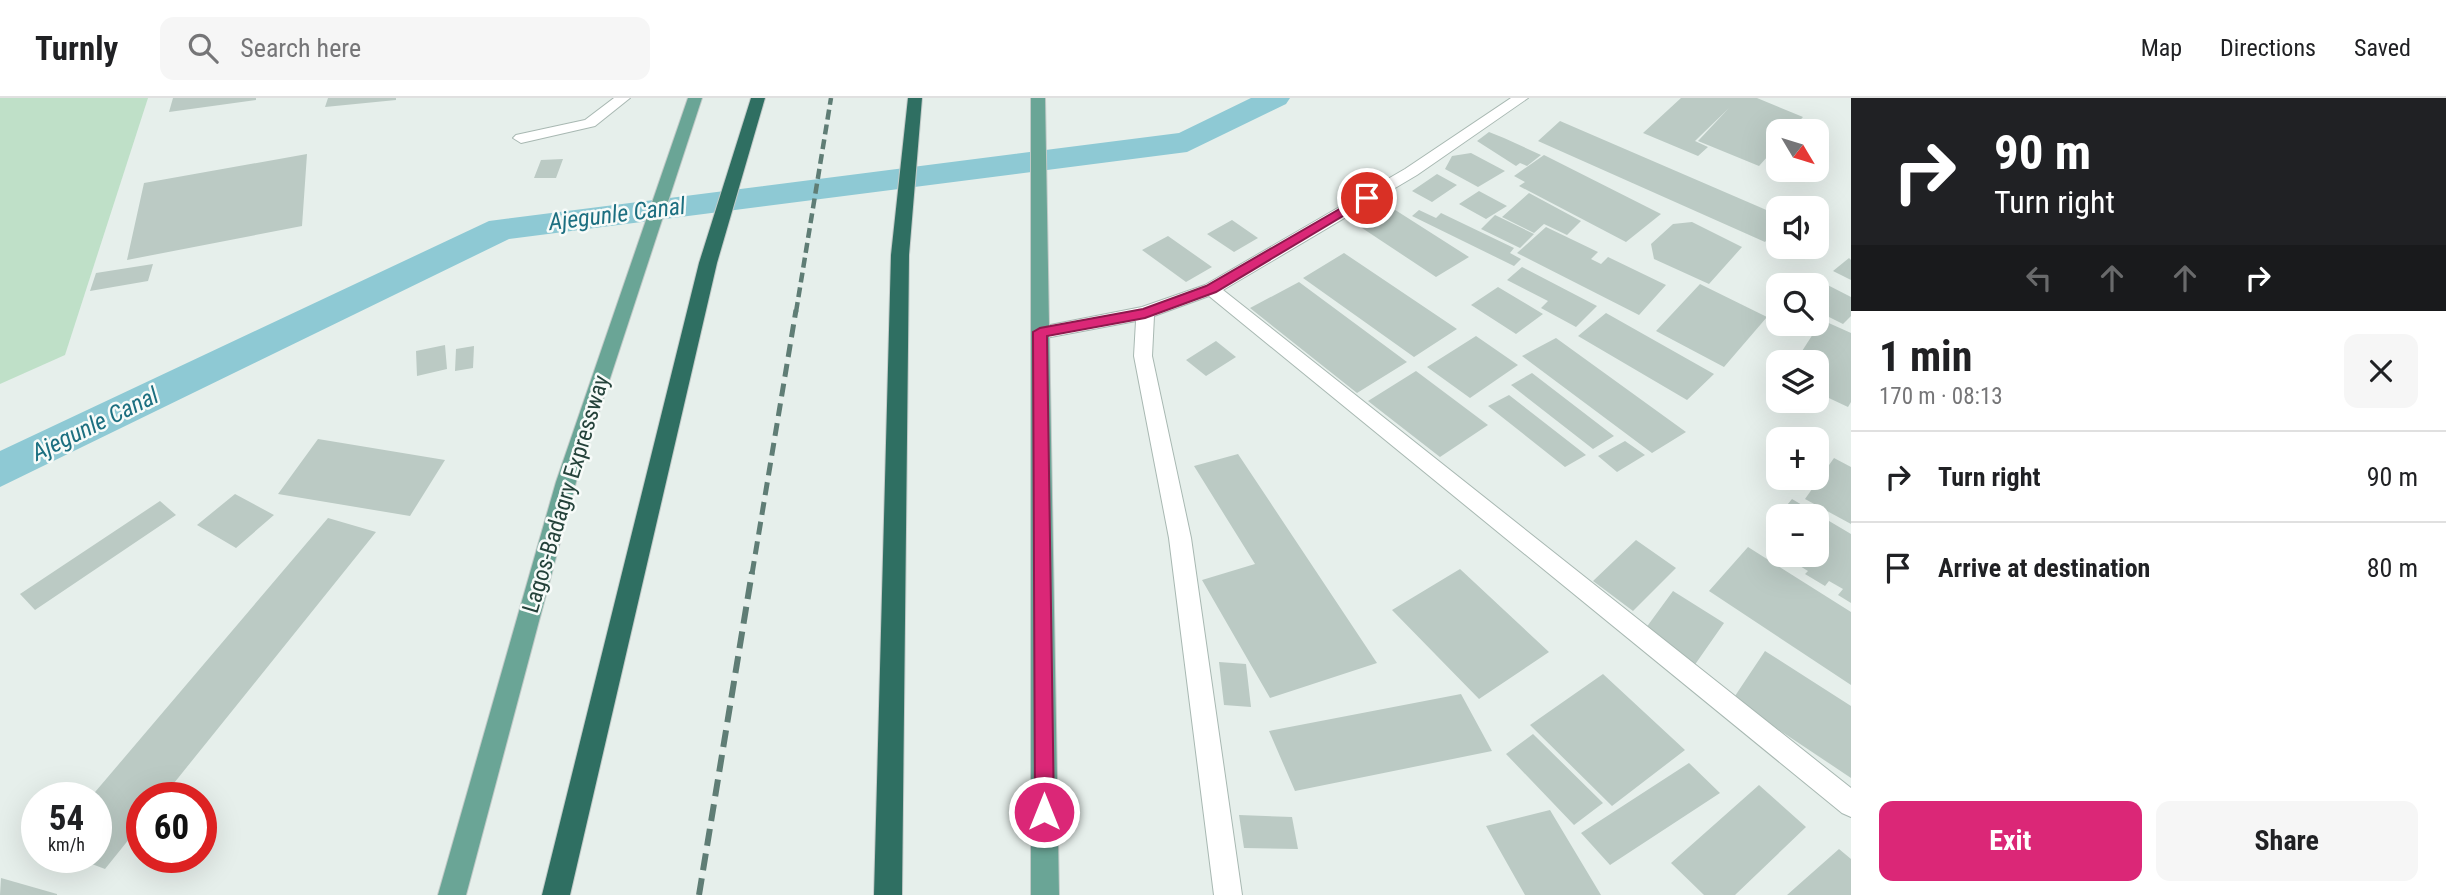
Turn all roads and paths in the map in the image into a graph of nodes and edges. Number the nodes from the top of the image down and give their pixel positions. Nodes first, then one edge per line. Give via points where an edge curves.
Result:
1 (623, 98) edge
2 (695, 98) edge
3 (758, 98) edge
4 (915, 98) edge
5 (1038, 98) edge
6 (1521, 98) edge
7 (521, 138) dead end
8 (1211, 289) junction
9 (1145, 313) junction
10 (1040, 332) junction
11 (1851, 804) edge
12 (452, 895) edge
13 (556, 895) edge
14 (888, 895) edge
15 (1045, 895) edge
16 (1228, 895) edge

1 - 7 street via 590,123
2 - 12 main road, Lagos-Badagry Expressway via 565,482
3 - 13 highway via 708,263
4 - 14 highway via 900,255
5 - 10 main road
6 - 8 street via 1411,172
8 - 9 street
8 - 11 street
9 - 10 street
9 - 16 street via 1143,356 1180,538
10 - 15 main road

